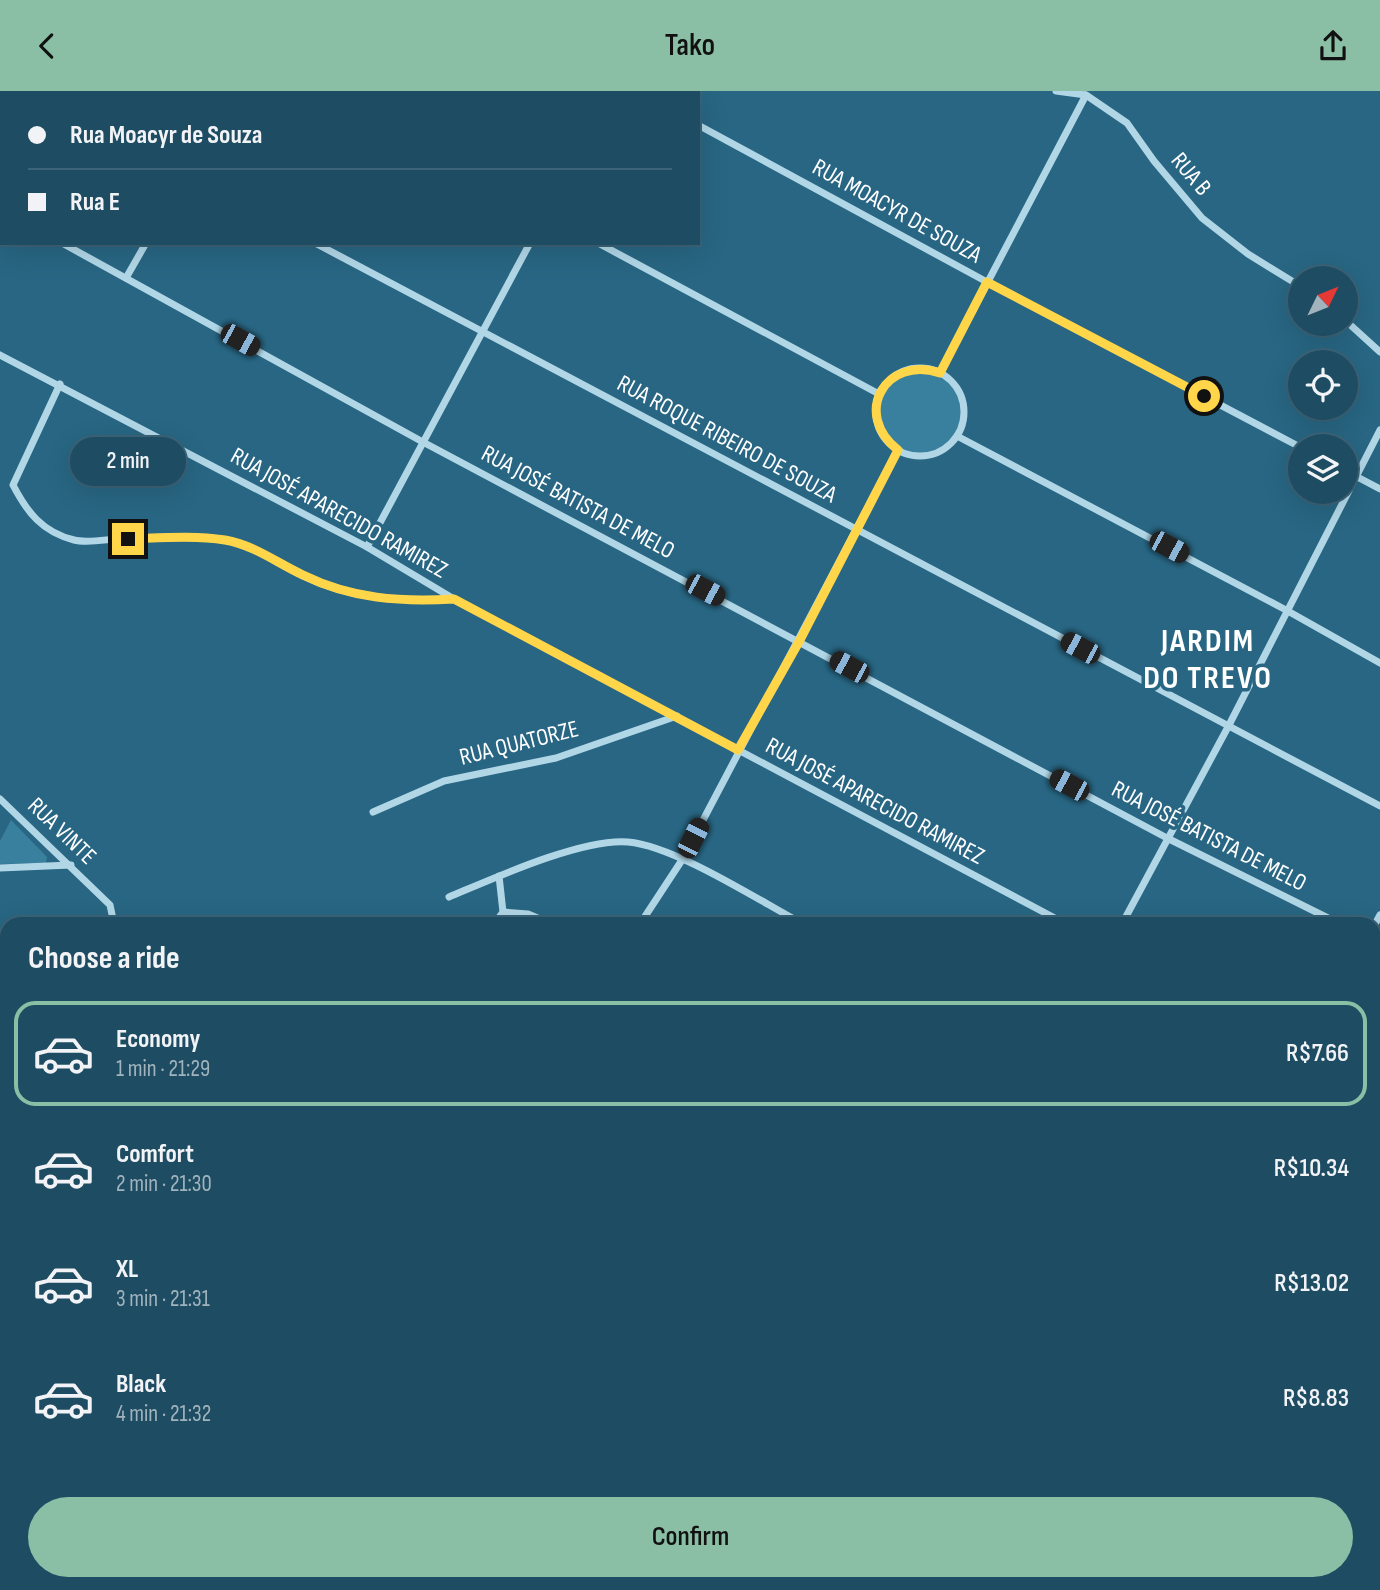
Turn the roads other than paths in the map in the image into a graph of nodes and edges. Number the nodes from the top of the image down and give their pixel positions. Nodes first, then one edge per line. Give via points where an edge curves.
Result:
1 (1056, 91) edge
2 (1086, 95) junction
3 (700, 126) edge
4 (66, 245) edge
5 (145, 245) edge
6 (319, 245) edge
7 (529, 245) edge
8 (602, 245) edge
9 (126, 278) junction
10 (1288, 279) edge
11 (987, 282) junction
12 (1358, 332) edge
13 (484, 333) junction
14 (1380, 352) edge
15 (0, 355) edge
16 (940, 373) junction
17 (60, 384) junction
18 (879, 394) junction
19 (1380, 430) edge
20 (957, 436) junction
21 (421, 441) junction
22 (1288, 441) edge
23 (898, 450) junction
24 (1358, 470) edge
25 (1358, 478) edge
26 (1380, 489) edge
27 (1341, 504) edge
28 (858, 530) junction
29 (367, 547) junction
30 (454, 599) junction
31 (1286, 610) junction
32 (800, 640) junction
33 (1380, 663) edge
34 (677, 716) junction
35 (1228, 727) junction
36 (738, 750) junction
37 (0, 799) edge
38 (1380, 806) edge
39 (373, 812) dead end
40 (1167, 838) junction
41 (682, 860) junction
42 (71, 865) junction
43 (0, 868) edge
44 (499, 876) junction
45 (449, 897) dead end
46 (503, 912) junction
47 (113, 917) edge
48 (499, 917) edge
49 (535, 917) edge
50 (645, 917) edge
51 (790, 917) edge
52 (1053, 917) edge
53 (1126, 917) edge
54 (1326, 917) edge

1 - 2 street, RUA B
2 - 10 street, RUA B via 1127,123 1202,218
2 - 11 street
3 - 11 street, RUA MOACYR DE SOUZA
4 - 9 street, RUA JOSÉ BATISTA DE MELO
5 - 9 street
6 - 13 street, RUA ROQUE RIBEIRO DE SOUZA
7 - 13 street
8 - 18 street
9 - 21 street, RUA JOSÉ BATISTA DE MELO
11 - 16 street
11 - 22 street, RUA MOACYR DE SOUZA
12 - 14 street
13 - 21 street
13 - 28 street, RUA ROQUE RIBEIRO DE SOUZA
15 - 17 street, RUA JOSÉ APARECIDO RAMIREZ
16 - 18 street via 920,368 899,373
16 - 20 street via 960,394 964,408
17 - 29 street, RUA JOSÉ APARECIDO RAMIREZ
17 - 30 street via 13,485 27,512 46,530 75,541 225,540 348,594 404,602
18 - 23 street via 876,419 888,442
19 - 24 street
20 - 23 street via 924,456
20 - 31 street
21 - 29 street
21 - 32 street, RUA JOSÉ BATISTA DE MELO
23 - 28 street
25 - 26 street
27 - 31 street
28 - 32 street
28 - 35 street, RUA ROQUE RIBEIRO DE SOUZA
29 - 30 street, RUA JOSÉ APARECIDO RAMIREZ
30 - 34 street, RUA JOSÉ APARECIDO RAMIREZ
31 - 33 street
31 - 35 street
32 - 36 street
32 - 40 street, RUA JOSÉ BATISTA DE MELO
34 - 36 street, RUA JOSÉ APARECIDO RAMIREZ
34 - 39 street, RUA QUATORZE via 556,758 444,781
35 - 38 street, RUA ROQUE RIBEIRO DE SOUZA
35 - 40 street
36 - 41 street
36 - 52 street, RUA JOSÉ APARECIDO RAMIREZ
37 - 42 street, RUA VINTE
40 - 53 street
40 - 54 street, RUA JOSÉ BATISTA DE MELO
41 - 44 street via 653,846 625,842 585,847
41 - 50 street
41 - 51 street
42 - 43 street
42 - 47 street, RUA VINTE via 110,905
44 - 45 street
44 - 46 street
46 - 48 street
46 - 49 street

